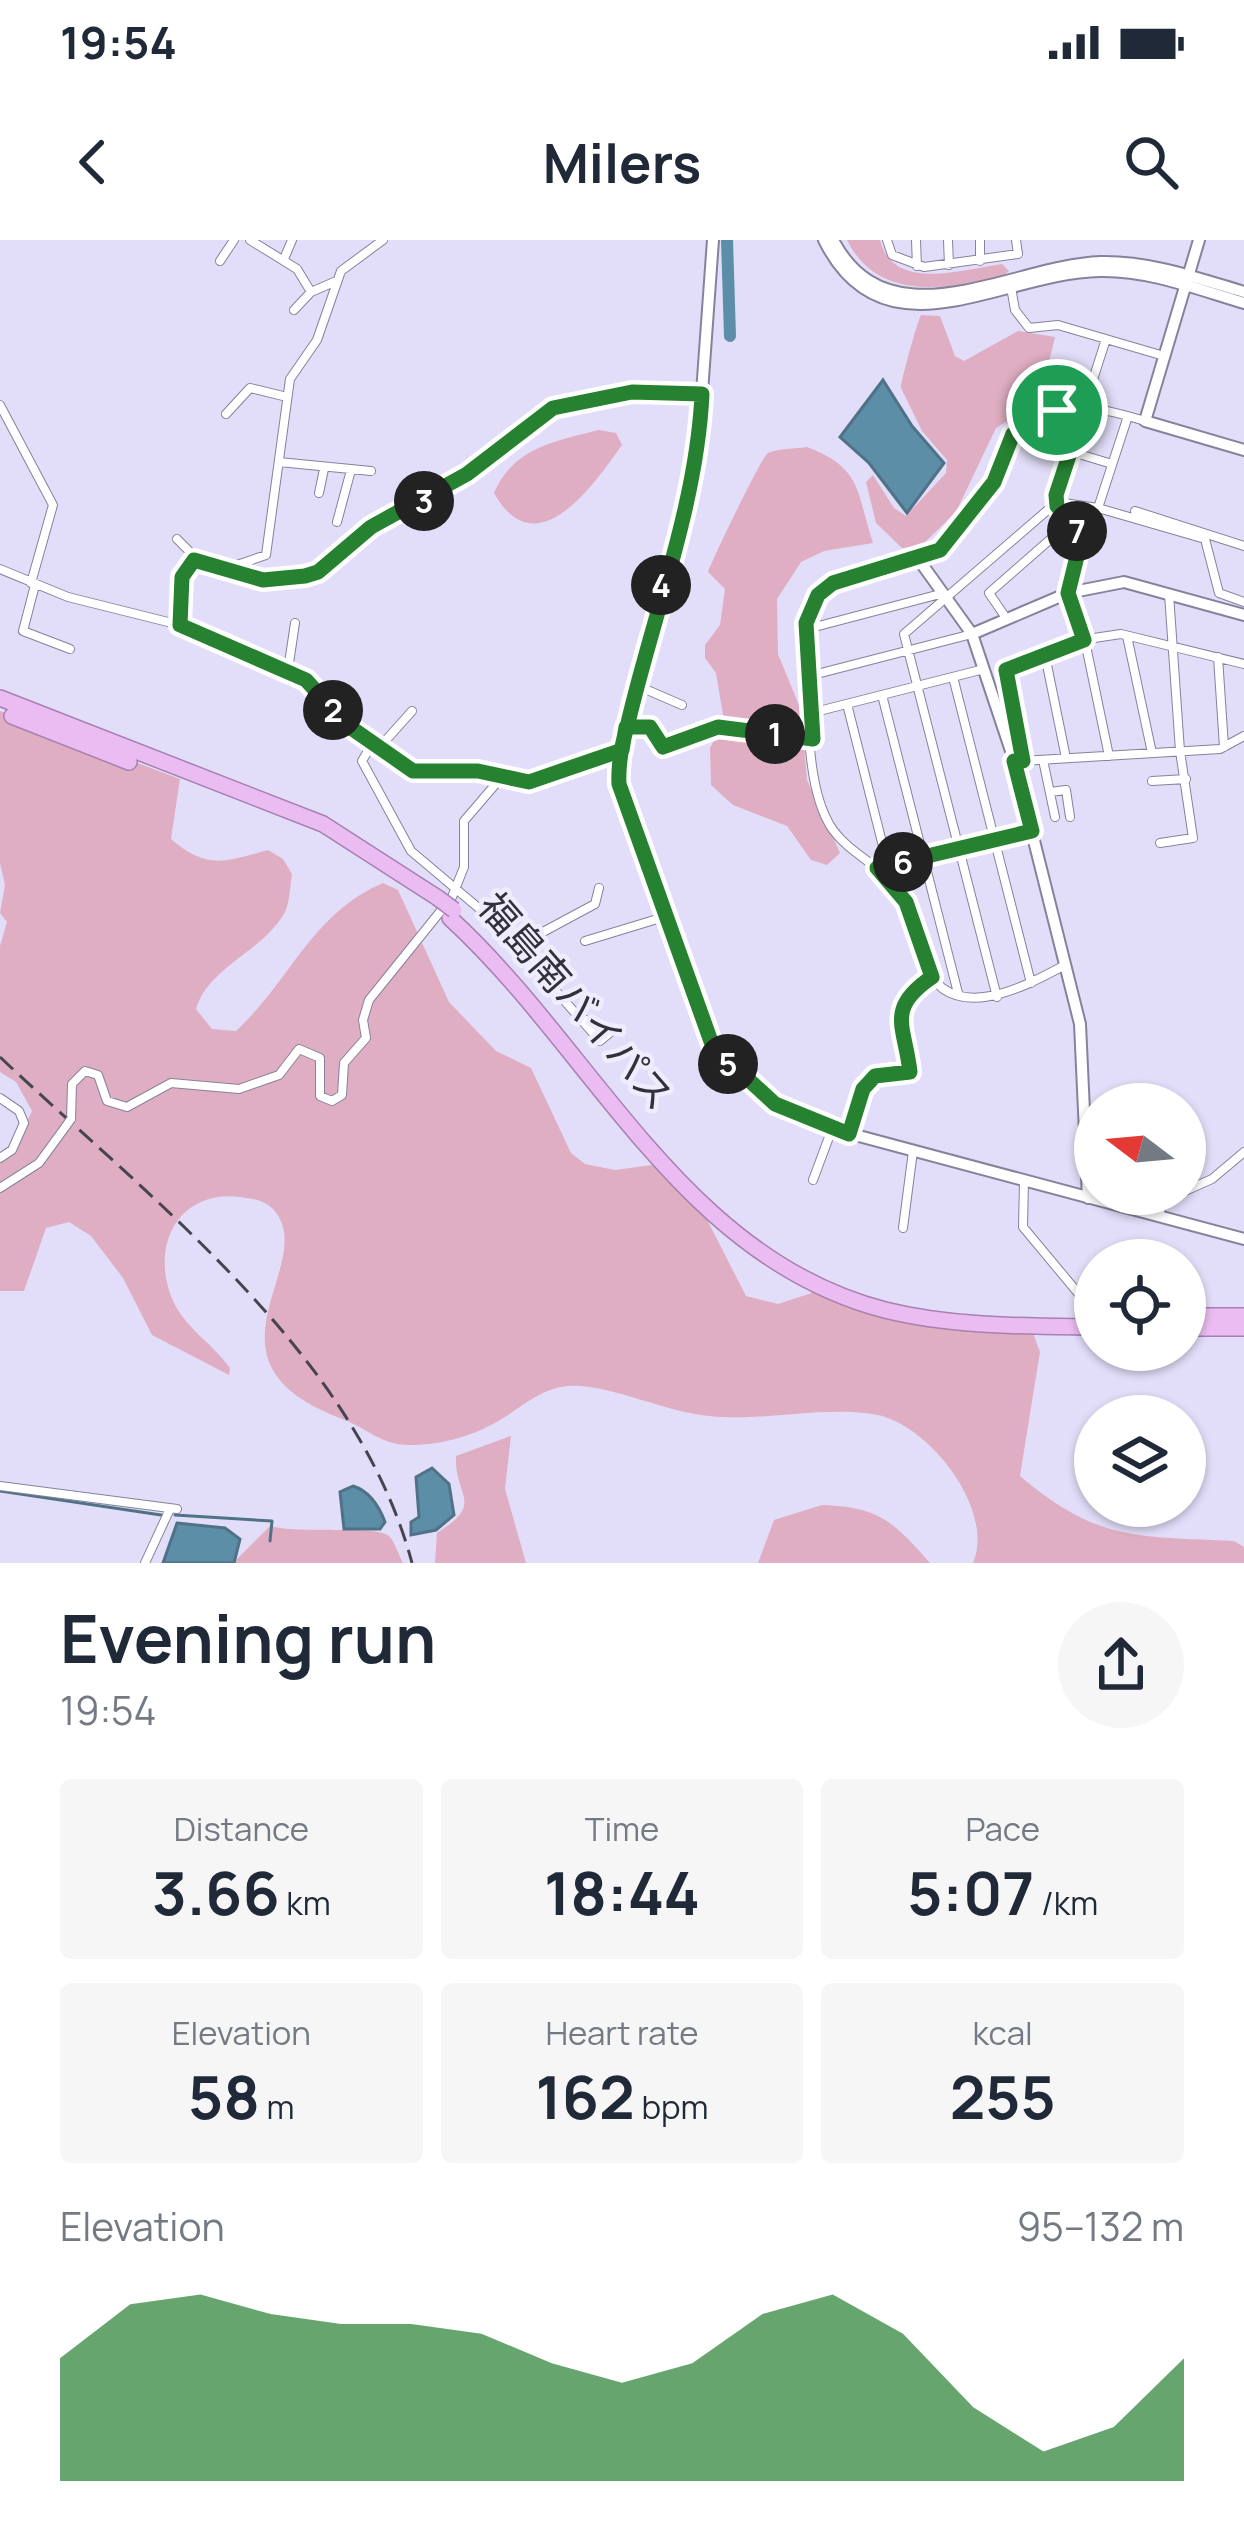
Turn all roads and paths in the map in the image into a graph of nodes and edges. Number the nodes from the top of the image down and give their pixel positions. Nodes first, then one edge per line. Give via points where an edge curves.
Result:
1 (234, 240) edge
2 (250, 240) edge
3 (292, 240) edge
4 (383, 240) edge
5 (713, 240) edge
6 (829, 240) edge
7 (887, 240) edge
8 (916, 240) edge
9 (948, 240) edge
10 (980, 240) edge
11 (1016, 240) edge
12 (1199, 240) edge
13 (284, 260) junction
14 (220, 261) dead end
15 (980, 261) junction
16 (949, 265) junction
17 (917, 266) junction
18 (335, 281) junction
19 (1188, 281) junction
20 (1010, 283) junction
21 (311, 292) junction
22 (1244, 292) edge
23 (1244, 303) edge
24 (294, 310) dead end
25 (1106, 339) junction
26 (1164, 356) junction
27 (702, 394) junction
28 (287, 398) junction
29 (0, 405) edge
30 (1085, 407) junction
31 (226, 414) dead end
32 (1128, 416) junction
33 (1145, 421) junction
34 (1013, 434) junction
35 (1244, 450) edge
36 (1068, 451) junction
37 (279, 462) junction
38 (1112, 464) junction
39 (324, 469) junction
40 (351, 470) junction
41 (371, 471) dead end
42 (319, 493) dead end
43 (1057, 502) junction
44 (1098, 508) junction
45 (1135, 511) dead end
46 (338, 522) dead end
47 (1070, 522) junction
48 (1206, 537) junction
49 (177, 538) dead end
50 (1244, 546) edge
51 (197, 559) junction
52 (919, 560) junction
53 (0, 569) edge
54 (220, 571) junction
55 (33, 584) junction
56 (1068, 593) junction
57 (1169, 593) junction
58 (945, 595) junction
59 (1244, 602) edge
60 (1244, 615) edge
61 (1006, 618) junction
62 (295, 623) dead end
63 (180, 625) junction
64 (807, 629) junction
65 (972, 634) junction
66 (1127, 636) junction
67 (1084, 640) junction
68 (1171, 645) junction
69 (70, 650) dead end
70 (908, 650) junction
71 (1045, 656) junction
72 (1218, 657) junction
73 (1244, 664) edge
74 (986, 668) junction
75 (288, 670) junction
76 (809, 676) junction
77 (953, 677) junction
78 (636, 686) junction
79 (918, 686) junction
80 (882, 695) junction
81 (0, 698) edge
82 (847, 704) junction
83 (682, 706) dead end
84 (0, 710) edge
85 (412, 711) dead end
86 (811, 713) junction
87 (626, 727) junction
88 (1244, 736) edge
89 (813, 739) junction
90 (375, 746) junction
91 (1224, 748) junction
92 (622, 750) junction
93 (1180, 751) junction
94 (1152, 753) junction
95 (1109, 756) junction
96 (1066, 758) junction
97 (1043, 760) junction
98 (1018, 761) junction
99 (500, 778) junction
100 (1186, 779) junction
101 (1152, 781) dead end
102 (1050, 792) junction
103 (1055, 817) dead end
104 (1070, 817) dead end
105 (1032, 831) junction
106 (994, 840) junction
107 (1160, 843) dead end
108 (959, 849) junction
109 (923, 857) junction
110 (882, 867) junction
111 (599, 888) dead end
112 (455, 891) junction
113 (436, 902) junction
114 (452, 914) junction
115 (664, 917) junction
116 (585, 941) dead end
117 (514, 947) junction
118 (1065, 965) junction
119 (932, 977) junction
120 (1031, 984) junction
121 (959, 994) junction
122 (997, 997) junction
123 (581, 1018) dead end
124 (1084, 1083) edge
125 (0, 1098) edge
126 (832, 1129) junction
127 (849, 1134) junction
128 (913, 1151) junction
129 (1244, 1152) edge
130 (0, 1158) edge
131 (813, 1180) dead end
132 (1024, 1181) junction
133 (1206, 1181) edge
134 (0, 1188) edge
135 (1074, 1194) edge
136 (1155, 1215) edge
137 (1159, 1216) joint
138 (903, 1228) dead end
139 (1244, 1239) edge
140 (1074, 1288) edge
141 (1074, 1315) edge
142 (1206, 1316) edge
143 (1244, 1316) edge
144 (1074, 1326) edge
145 (1206, 1328) edge
146 (1244, 1328) edge
147 (0, 1486) edge
148 (145, 1563) edge

1 - 14 street
2 - 13 street
3 - 13 street
4 - 18 street
5 - 27 street
6 - 20 street via 855,271 899,294
7 - 17 street via 892,256
8 - 17 street
9 - 16 street
10 - 15 street
11 - 15 street via 1018,254
12 - 19 street
13 - 21 street
15 - 16 street
16 - 17 street
18 - 21 street
18 - 28 street via 326,319 293,371
19 - 20 street via 1136,263 1093,262
19 - 22 street
19 - 23 street
19 - 26 street
20 - 25 street via 1029,328 1058,325
21 - 24 street
25 - 26 street
25 - 30 street
26 - 33 street
27 - 54 street via 632,392 553,408 440,492 371,527 318,572 263,580
27 - 78 street via 690,478
28 - 31 street via 250,388
28 - 37 street
29 - 55 street via 52,505
30 - 32 street
30 - 34 street via 1047,413
30 - 36 street
32 - 33 street
32 - 38 street
33 - 35 street
34 - 36 street
34 - 52 street via 979,503 947,544
36 - 38 street
36 - 43 street
37 - 39 street
37 - 54 street via 266,555
38 - 44 street
39 - 40 street
39 - 42 street
40 - 41 street
40 - 46 street
43 - 44 street
43 - 47 street
43 - 58 street
44 - 48 street
45 - 48 street
47 - 56 street via 1082,536
47 - 61 street via 988,592
48 - 50 street
48 - 59 street via 1219,592
49 - 51 street
51 - 54 street
51 - 63 street via 182,577
52 - 58 street
52 - 64 street via 833,583 813,603
53 - 55 street
55 - 63 street
55 - 69 street via 23,631
56 - 57 street via 1124,582
56 - 61 street
56 - 67 street
57 - 60 street
57 - 68 street
58 - 64 street
58 - 65 street
58 - 70 street via 904,634
61 - 65 street
62 - 75 street
63 - 75 street
64 - 76 street
65 - 70 street
65 - 74 street
66 - 67 street
66 - 68 street
66 - 94 street
67 - 71 street
67 - 95 street
68 - 72 street
68 - 93 street
70 - 76 street
70 - 79 street
71 - 96 street
71 - 98 street via 1006,670
72 - 73 street
72 - 91 street
74 - 77 street
74 - 98 street
75 - 90 street
76 - 86 street
77 - 79 street
77 - 106 street
78 - 83 street
78 - 87 street
79 - 80 street
79 - 108 street
80 - 82 street
80 - 109 street
81 - 113 highway, 福島南バイパス via 322,824
82 - 86 street
82 - 110 street
84 - 113 highway, 福島南バイパス via 295,821
85 - 90 street
86 - 89 street
87 - 89 street via 650,727 663,747 718,727
87 - 92 street
88 - 91 street
89 - 110 street via 824,815 848,848
90 - 99 street via 413,771
90 - 112 street via 362,761 411,851
91 - 93 street
92 - 99 street via 529,782
92 - 115 street via 623,803
93 - 94 street
93 - 100 street
94 - 95 street
95 - 96 street
96 - 97 street
97 - 98 street
97 - 102 street
98 - 105 street
99 - 112 street via 464,820
100 - 101 street
100 - 107 street via 1193,838
102 - 103 street
102 - 104 street via 1066,790
105 - 106 street
105 - 118 street
106 - 108 street
106 - 120 street
108 - 109 street
108 - 122 street
109 - 110 street
109 - 121 street
110 - 119 street via 906,902
111 - 117 street via 595,904
112 - 117 street
112 - 134 street via 374,990 363,1012 366,1038 344,1063 338,1099 320,1096 320,1058 299,1049 284,1071 259,1082 229,1090 171,1083 128,1107 107,1101 98,1076 85,1071 72,1084 69,1122 39,1162
113 - 114 highway, 福島南バイパス, bridge
114 - 141 highway, 福島南バイパス via 509,963 713,1206 774,1252 911,1305
114 - 144 highway, 福島南バイパス via 683,1187 771,1261 830,1291 908,1315
115 - 116 street
115 - 126 street via 719,1055 775,1104
117 - 123 street
118 - 120 street
118 - 124 street
119 - 121 street
119 - 127 street via 908,995 900,1020 910,1072 875,1076
120 - 122 street
121 - 122 street
125 - 130 street via 24,1123
126 - 127 street
126 - 131 street
127 - 128 street
128 - 132 street
128 - 138 street
129 - 133 street
132 - 135 street
132 - 140 street via 1023,1227
136 - 137 street
137 - 139 street
142 - 143 highway
145 - 146 highway
147 - 148 street via 174,1509

